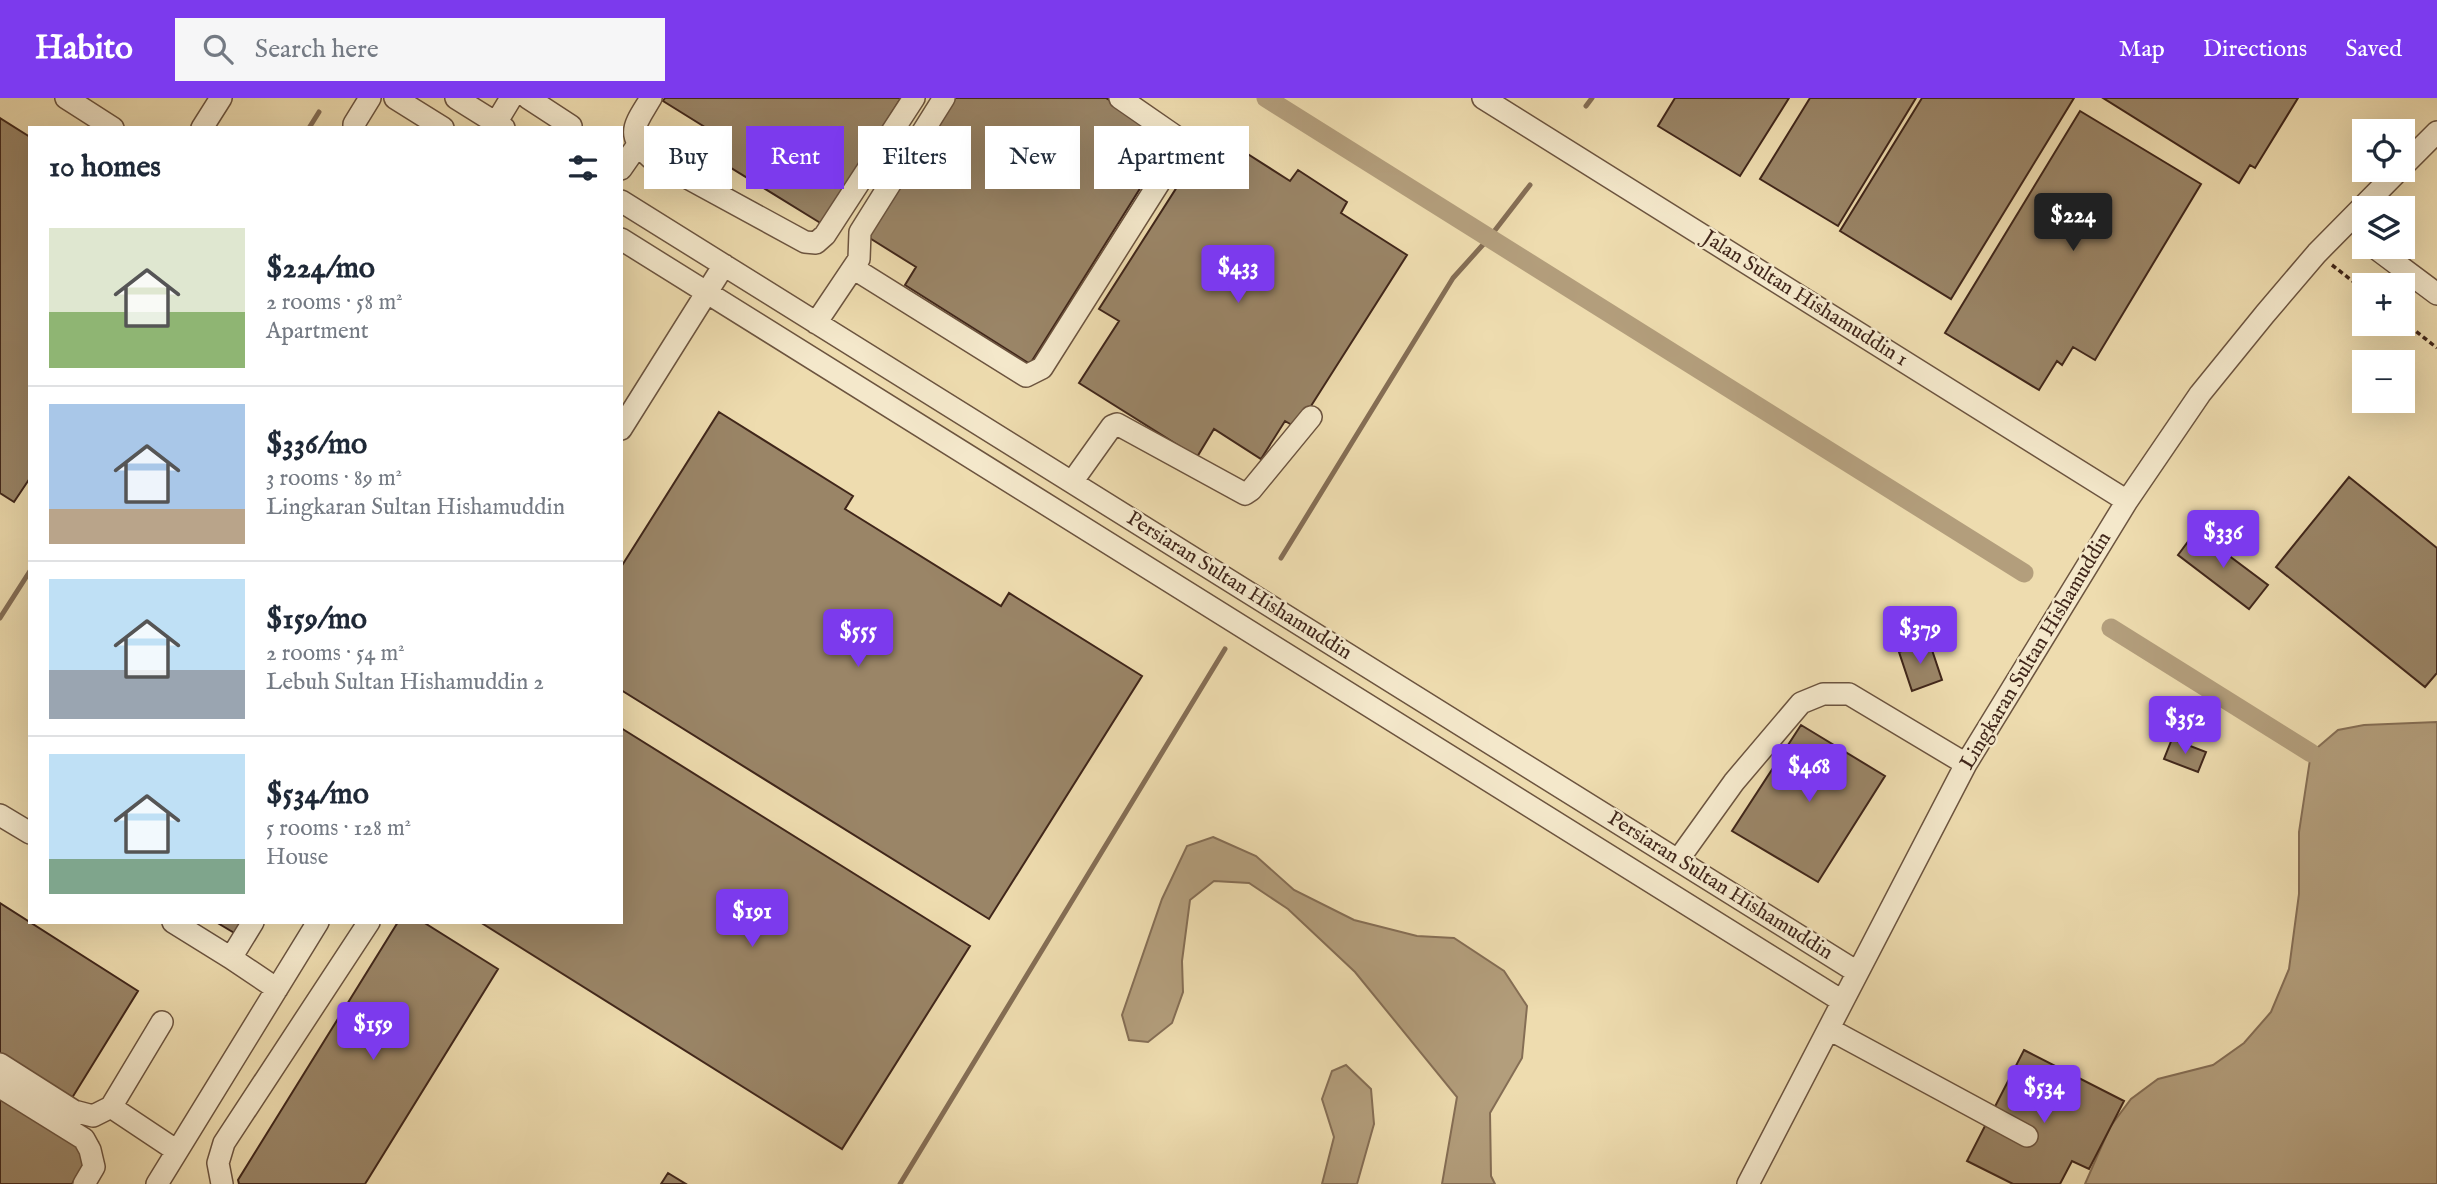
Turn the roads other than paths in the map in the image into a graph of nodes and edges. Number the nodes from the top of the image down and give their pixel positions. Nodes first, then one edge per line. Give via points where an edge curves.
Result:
1 (66, 98) edge
2 (221, 98) edge
3 (370, 98) edge
4 (395, 98) edge
5 (456, 98) edge
6 (511, 98) edge
7 (528, 98) edge
8 (651, 98) edge
9 (914, 98) edge
10 (944, 98) edge
11 (1120, 98) edge
12 (1483, 98) edge
13 (500, 125) edge
14 (110, 126) edge
15 (203, 126) edge
16 (354, 126) edge
17 (440, 126) edge
18 (571, 126) dead end
19 (2437, 132) edge
20 (637, 146) junction
21 (2415, 154) edge
22 (623, 166) edge
23 (2387, 182) edge
24 (623, 202) edge
25 (2345, 225) junction
26 (2352, 230) edge
27 (623, 240) edge
28 (2390, 259) edge
29 (724, 265) junction
30 (853, 268) junction
31 (706, 292) junction
32 (2437, 294) edge
33 (816, 323) junction
34 (1311, 416) dead end
35 (623, 426) edge
36 (1072, 482) junction
37 (2127, 500) junction
38 (1966, 765) junction
39 (1529, 767) junction
40 (1513, 795) junction
41 (0, 815) edge
42 (28, 832) edge
43 (1678, 860) junction
44 (176, 924) edge
45 (252, 924) edge
46 (317, 924) edge
47 (368, 924) edge
48 (231, 958) junction
49 (1857, 972) junction
50 (277, 989) junction
51 (1842, 1001) junction
52 (162, 1023) dead end
53 (1829, 1029) junction
54 (0, 1064) edge
55 (0, 1087) edge
56 (111, 1107) junction
57 (2027, 1136) dead end
58 (177, 1152) junction
59 (84, 1184) edge
60 (157, 1184) edge
61 (222, 1184) edge
62 (1748, 1184) edge

1 - 14 street
2 - 15 street
3 - 16 street
4 - 17 street
5 - 13 street
6 - 13 street
7 - 18 street
8 - 20 street via 634,126
9 - 20 street via 816,243 805,242
10 - 30 street via 860,232 859,259
11 - 30 street via 1175,136 1178,153 1042,368 1026,376
12 - 37 street, Jalan Sultan Hishamuddin 1
19 - 21 street, Lingkaran Sultan Hishamuddin
20 - 22 street
23 - 25 street, Lingkaran Sultan Hishamuddin
24 - 29 street, Persiaran Sultan Hishamuddin
25 - 26 street
25 - 37 street, Lingkaran Sultan Hishamuddin via 2316,253 2200,394
27 - 31 street, Persiaran Sultan Hishamuddin
28 - 32 street
29 - 31 street
29 - 33 street, Persiaran Sultan Hishamuddin
30 - 33 street
31 - 35 street
31 - 40 street, Persiaran Sultan Hishamuddin
33 - 36 street, Persiaran Sultan Hishamuddin
34 - 36 street via 1245,494 1117,424
36 - 39 street, Persiaran Sultan Hishamuddin
37 - 38 street, Lingkaran Sultan Hishamuddin
38 - 43 street via 1849,694 1823,694 1801,703 1734,782
38 - 49 street, Lingkaran Sultan Hishamuddin
39 - 40 street
39 - 43 street, Persiaran Sultan Hishamuddin
40 - 51 street, Persiaran Sultan Hishamuddin
41 - 42 street
43 - 49 street, Persiaran Sultan Hishamuddin
44 - 48 street
45 - 48 street
46 - 50 street
47 - 61 street via 224,1143 218,1163
48 - 50 street
49 - 51 street, Lingkaran Sultan Hishamuddin
50 - 58 street
51 - 53 street, Lingkaran Sultan Hishamuddin
52 - 56 street
53 - 57 street
53 - 62 street, Lingkaran Sultan Hishamuddin
54 - 56 street via 74,1111 93,1116
55 - 59 street via 84,1139 94,1167
56 - 58 street
58 - 60 street

